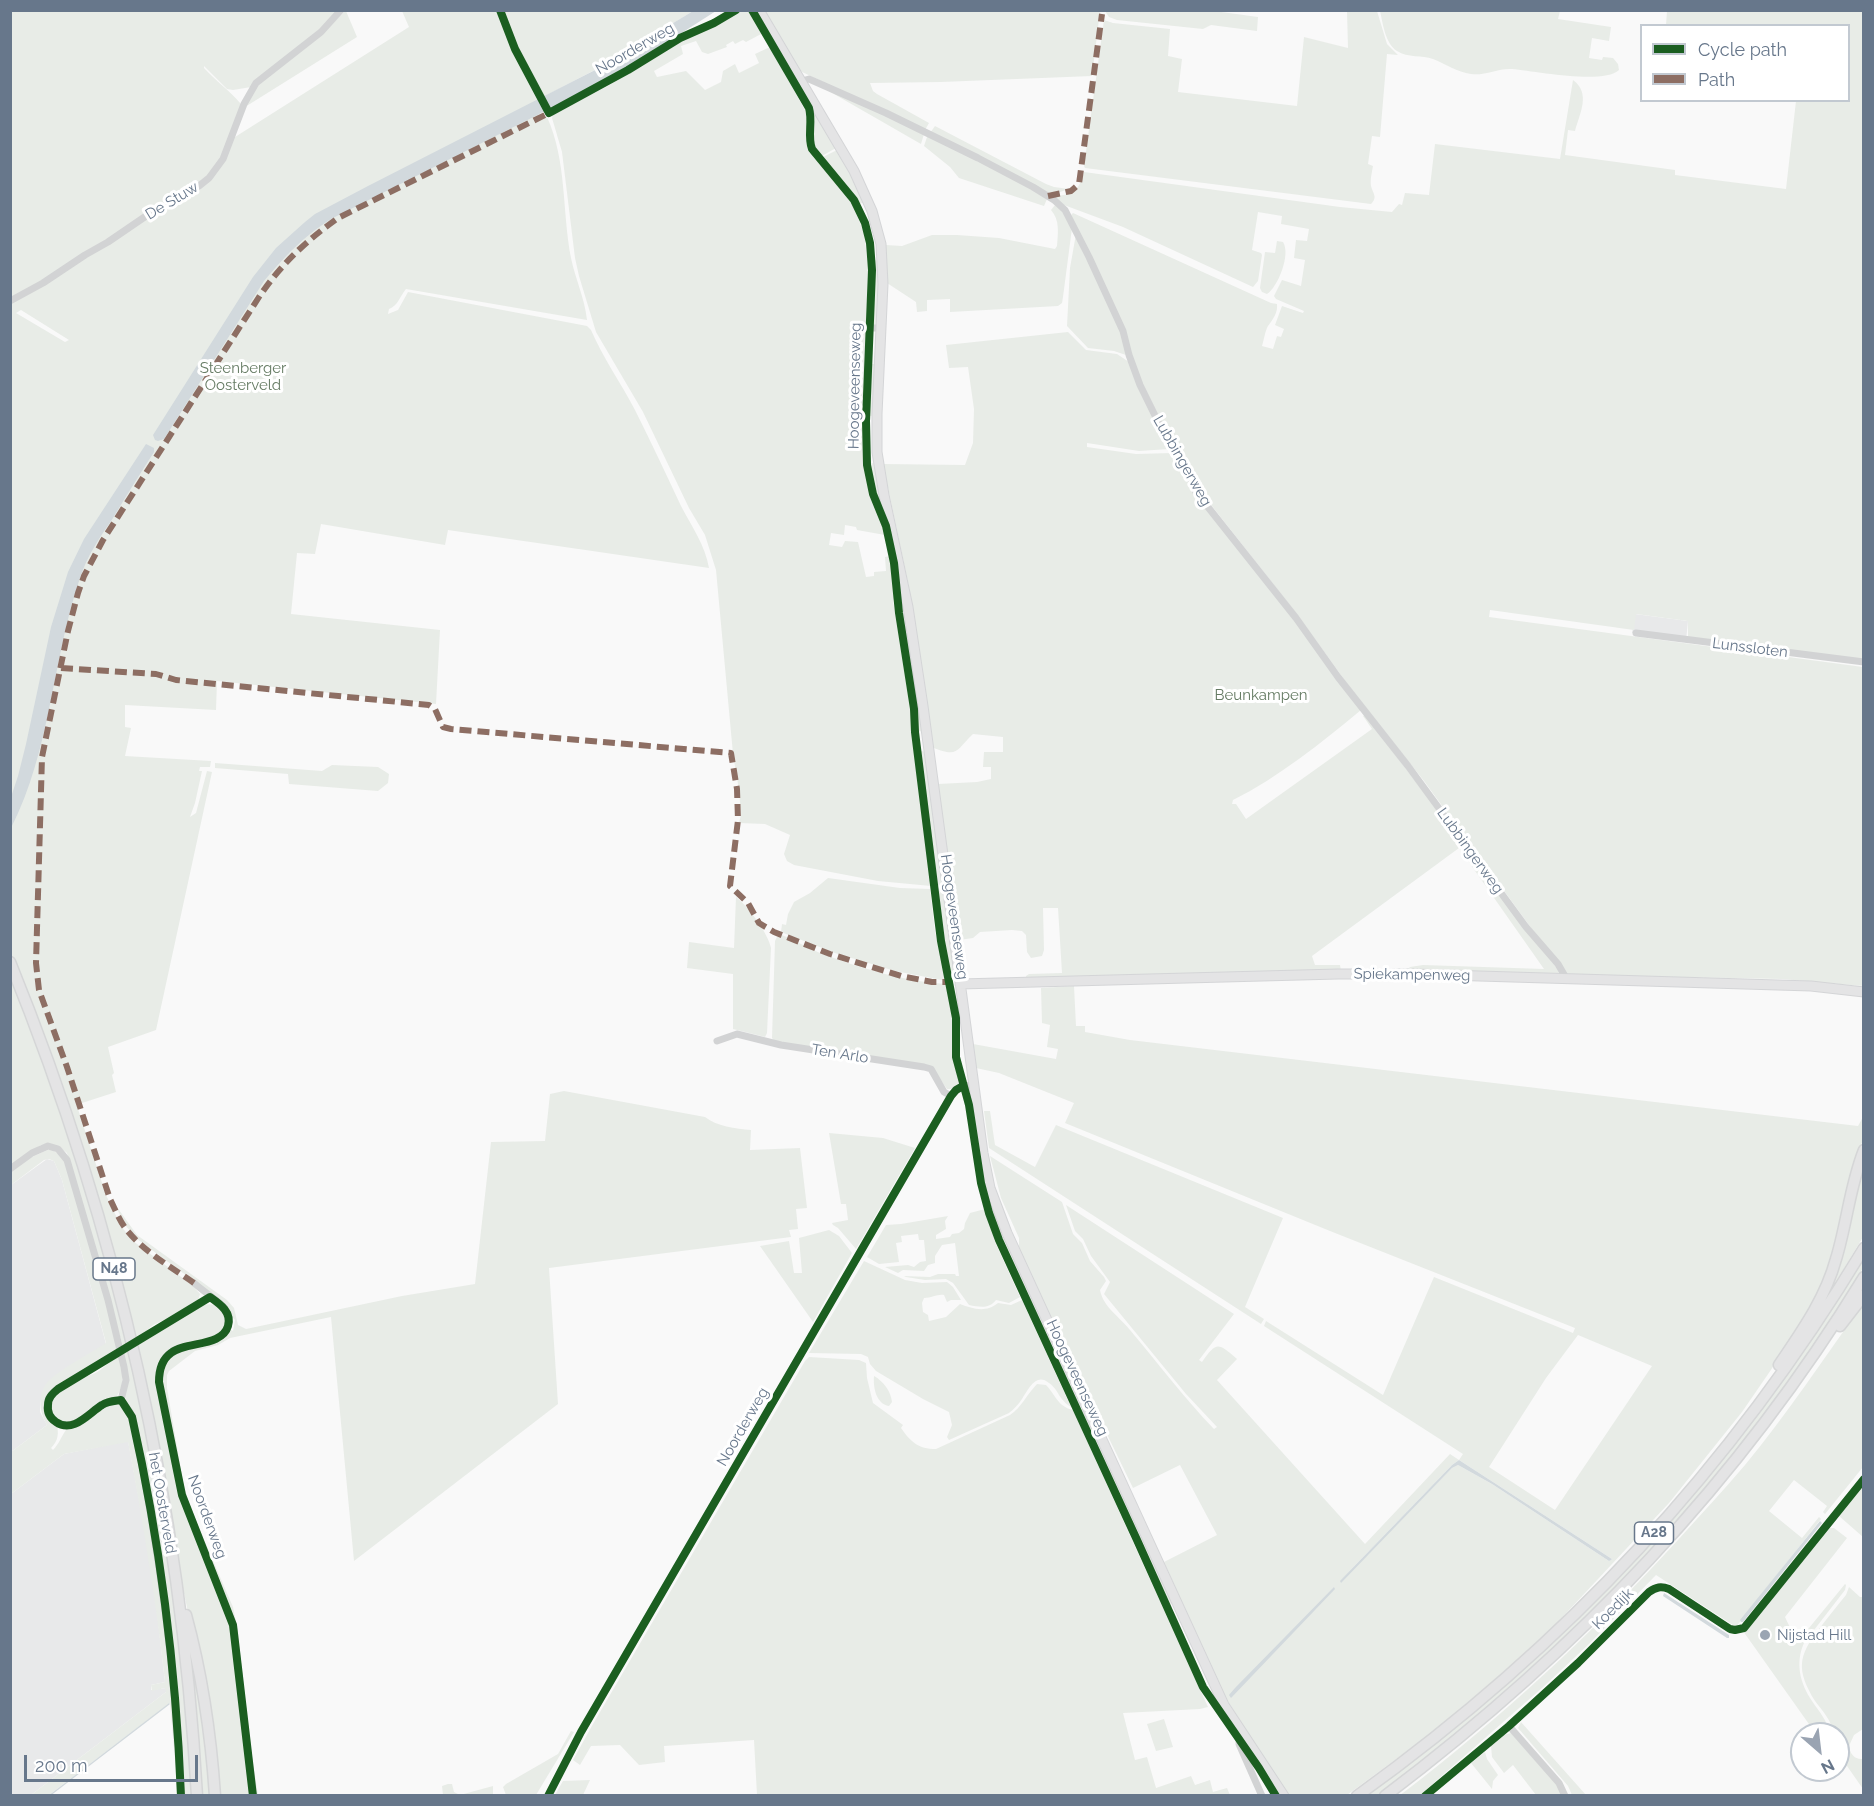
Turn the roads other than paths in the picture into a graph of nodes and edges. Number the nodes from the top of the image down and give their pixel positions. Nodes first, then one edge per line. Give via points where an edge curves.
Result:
1 (341, 10) edge
2 (736, 10) edge
3 (759, 10) edge
4 (802, 81) junction
5 (549, 113) dead end
6 (10, 301) edge
7 (870, 328) dead end
8 (881, 328) junction
9 (1636, 633) dead end
10 (1863, 662) edge
11 (10, 962) edge
12 (1566, 978) junction
13 (960, 984) junction
14 (1863, 992) edge
15 (717, 1041) dead end
16 (974, 1084) junction
17 (951, 1096) junction
18 (1863, 1150) edge
19 (10, 1169) edge
20 (1863, 1248) edge
21 (1863, 1277) edge
22 (194, 1283) dead end
23 (1863, 1295) edge
24 (210, 1296) junction
25 (139, 1340) dead end
26 (117, 1353) dead end
27 (1808, 1362) junction
28 (121, 1400) junction
29 (1746, 1424) junction
30 (1863, 1479) edge
31 (178, 1587) junction
32 (1509, 1726) junction
33 (1240, 1731) junction
34 (1489, 1743) dead end
35 (181, 1796) edge
36 (197, 1796) edge
37 (215, 1796) edge
38 (253, 1796) edge
39 (548, 1796) edge
40 (1262, 1796) edge
41 (1284, 1796) edge
42 (1357, 1796) edge
43 (1385, 1796) edge
44 (1565, 1796) edge

1 - 6 street, De Stuw via 321,32 256,83 223,159 209,178
2 - 5 street, Noorderweg
3 - 4 main road, Hoogeveenseweg
4 - 8 main road, Hoogeveenseweg via 854,171 876,222 883,264
4 - 12 street, Lubbingerweg via 809,79 958,148 1033,187 1065,210 1123,331 1140,385 1196,492 1296,618
7 - 8 street
8 - 13 main road, Hoogeveenseweg via 877,452 908,607
9 - 10 street, Lunssloten
11 - 31 highway, N48 via 59,1090 114,1269 143,1390
12 - 13 main road, Spiekampenweg via 1338,974
12 - 14 main road, Spiekampenweg via 1811,986
13 - 16 main road, Hoogeveenseweg
15 - 17 street, Ten Arlo via 737,1034 781,1045 924,1067 931,1069 944,1092
16 - 17 street via 959,1088
16 - 33 main road, Hoogeveenseweg via 987,1175 1000,1216 1200,1655
17 - 39 street, Noorderweg via 581,1732
18 - 29 highway, A28 via 1825,1290
19 - 28 street via 48,1146 58,1149 67,1160 124,1367 126,1380
20 - 29 highway, A28
21 - 27 highway, A28
22 - 24 street, Noorderweg
23 - 27 highway, A28 via 1827,1344
24 - 25 street
24 - 38 street, Noorderweg via 227,1312 229,1324 225,1332 216,1339 170,1353 161,1365 159,1382 182,1495 232,1621
26 - 28 street via 52,1394 48,1408 55,1422 71,1425 104,1403
27 - 43 highway, A28 via 1756,1435 1635,1576 1511,1695
28 - 35 street, het Oosterveld via 133,1419 159,1561 173,1674
29 - 42 highway, A28 via 1646,1542 1554,1635 1457,1720
30 - 32 street, Koedijk via 1744,1628 1730,1629 1669,1589 1656,1588
31 - 36 highway, N48
31 - 37 highway, N48 via 202,1685
32 - 34 street, Koedijk
32 - 44 street via 1559,1783
33 - 40 street, Hoogeveenseweg via 1239,1744
33 - 41 main road, Hoogeveenseweg

